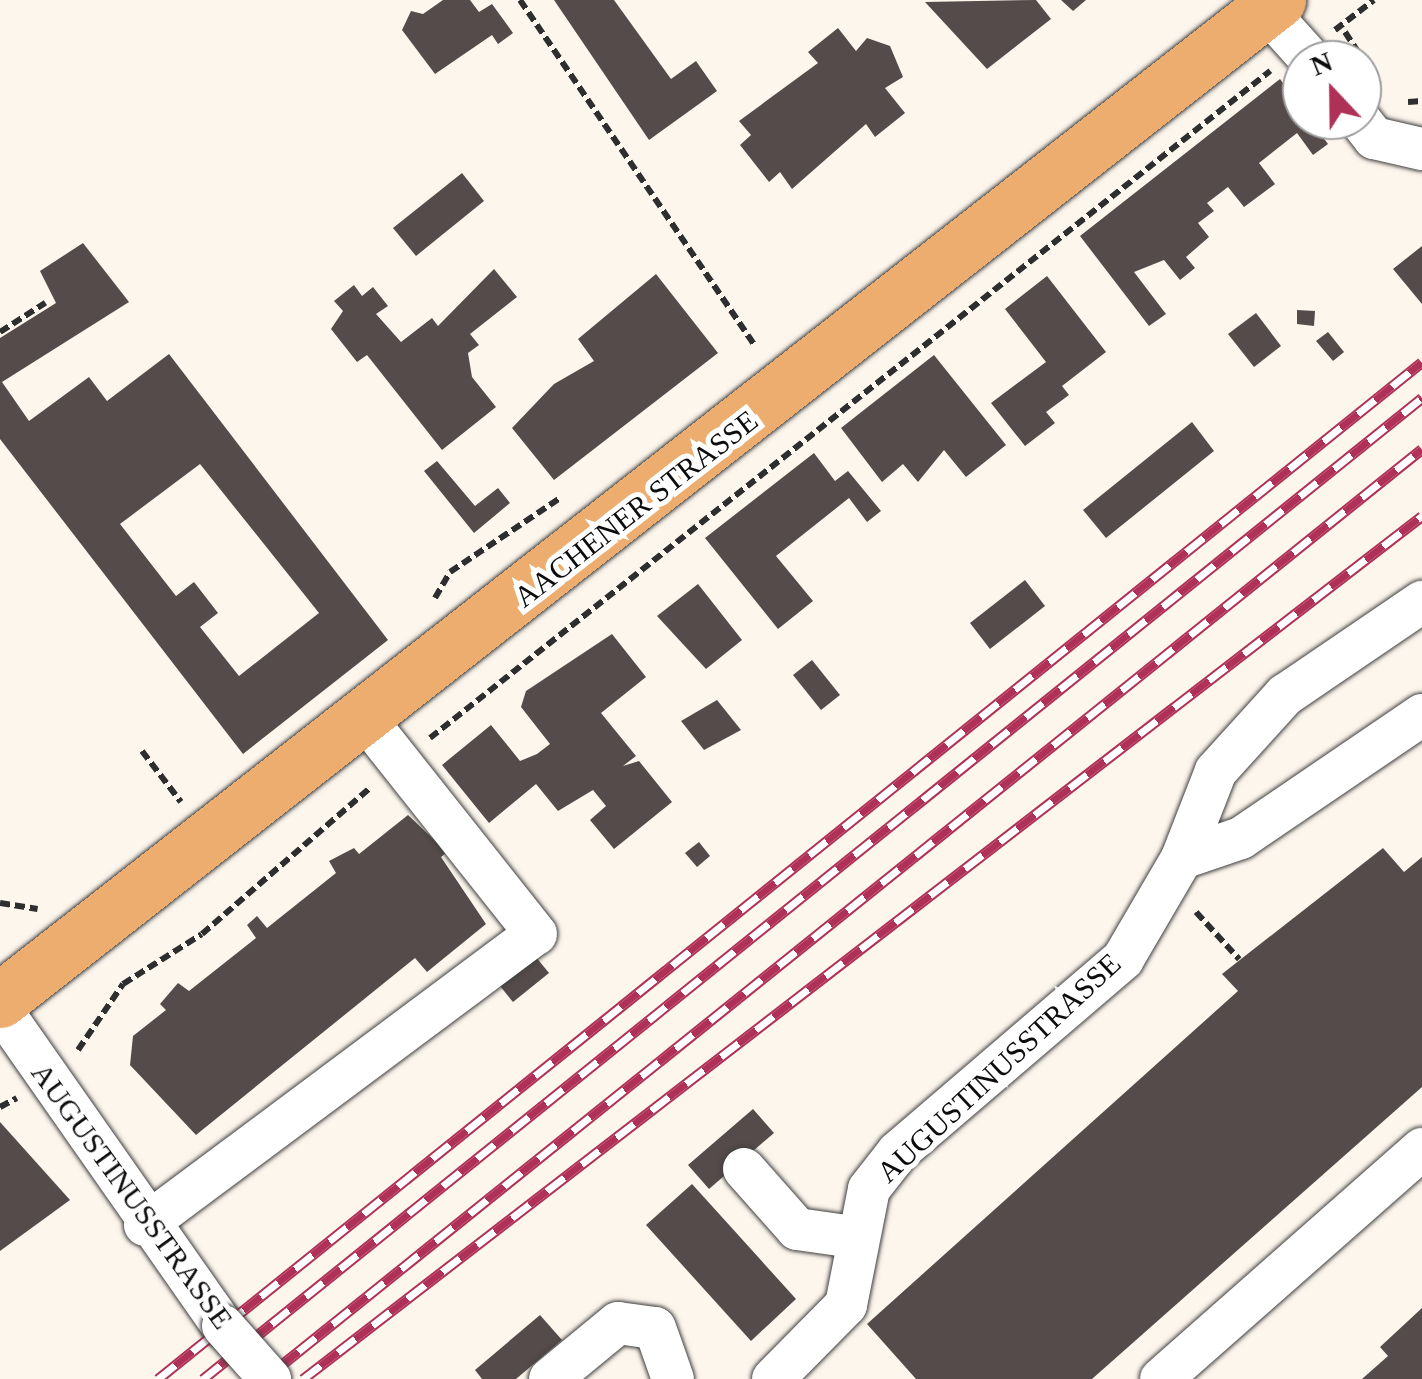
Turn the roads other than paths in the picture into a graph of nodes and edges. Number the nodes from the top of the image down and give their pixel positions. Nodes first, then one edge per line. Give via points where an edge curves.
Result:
1 (1289, 30) edge
2 (1382, 140) edge
3 (1422, 149) edge
4 (1422, 602) edge
5 (1422, 716) edge
6 (384, 741) junction
7 (1175, 869) junction
8 (0, 1000) edge
9 (0, 1008) edge
10 (1422, 1149) edge
11 (744, 1170) dead end
12 (146, 1224) junction
13 (853, 1236) junction
14 (820, 1366) edge
15 (270, 1379) edge
16 (550, 1379) edge
17 (673, 1379) edge
18 (773, 1379) edge
19 (1161, 1379) edge

1 - 6 main road, AACHENER STRASSE
2 - 3 street
4 - 7 street, AUGUSTINUSSTRASSE via 1285,694 1216,770
5 - 7 street via 1241,838
6 - 8 main road, AACHENER STRASSE
6 - 12 street via 536,934
7 - 13 street, AUGUSTINUSSTRASSE via 1122,959 898,1152 869,1188
9 - 12 street, AUGUSTINUSSTRASSE
10 - 19 street
11 - 13 street via 797,1229
12 - 15 street, AUGUSTINUSSTRASSE, bridge
13 - 14 street, AUGUSTINUSSTRASSE via 846,1305
14 - 18 street, AUGUSTINUSSTRASSE
16 - 17 street via 618,1324 656,1328

